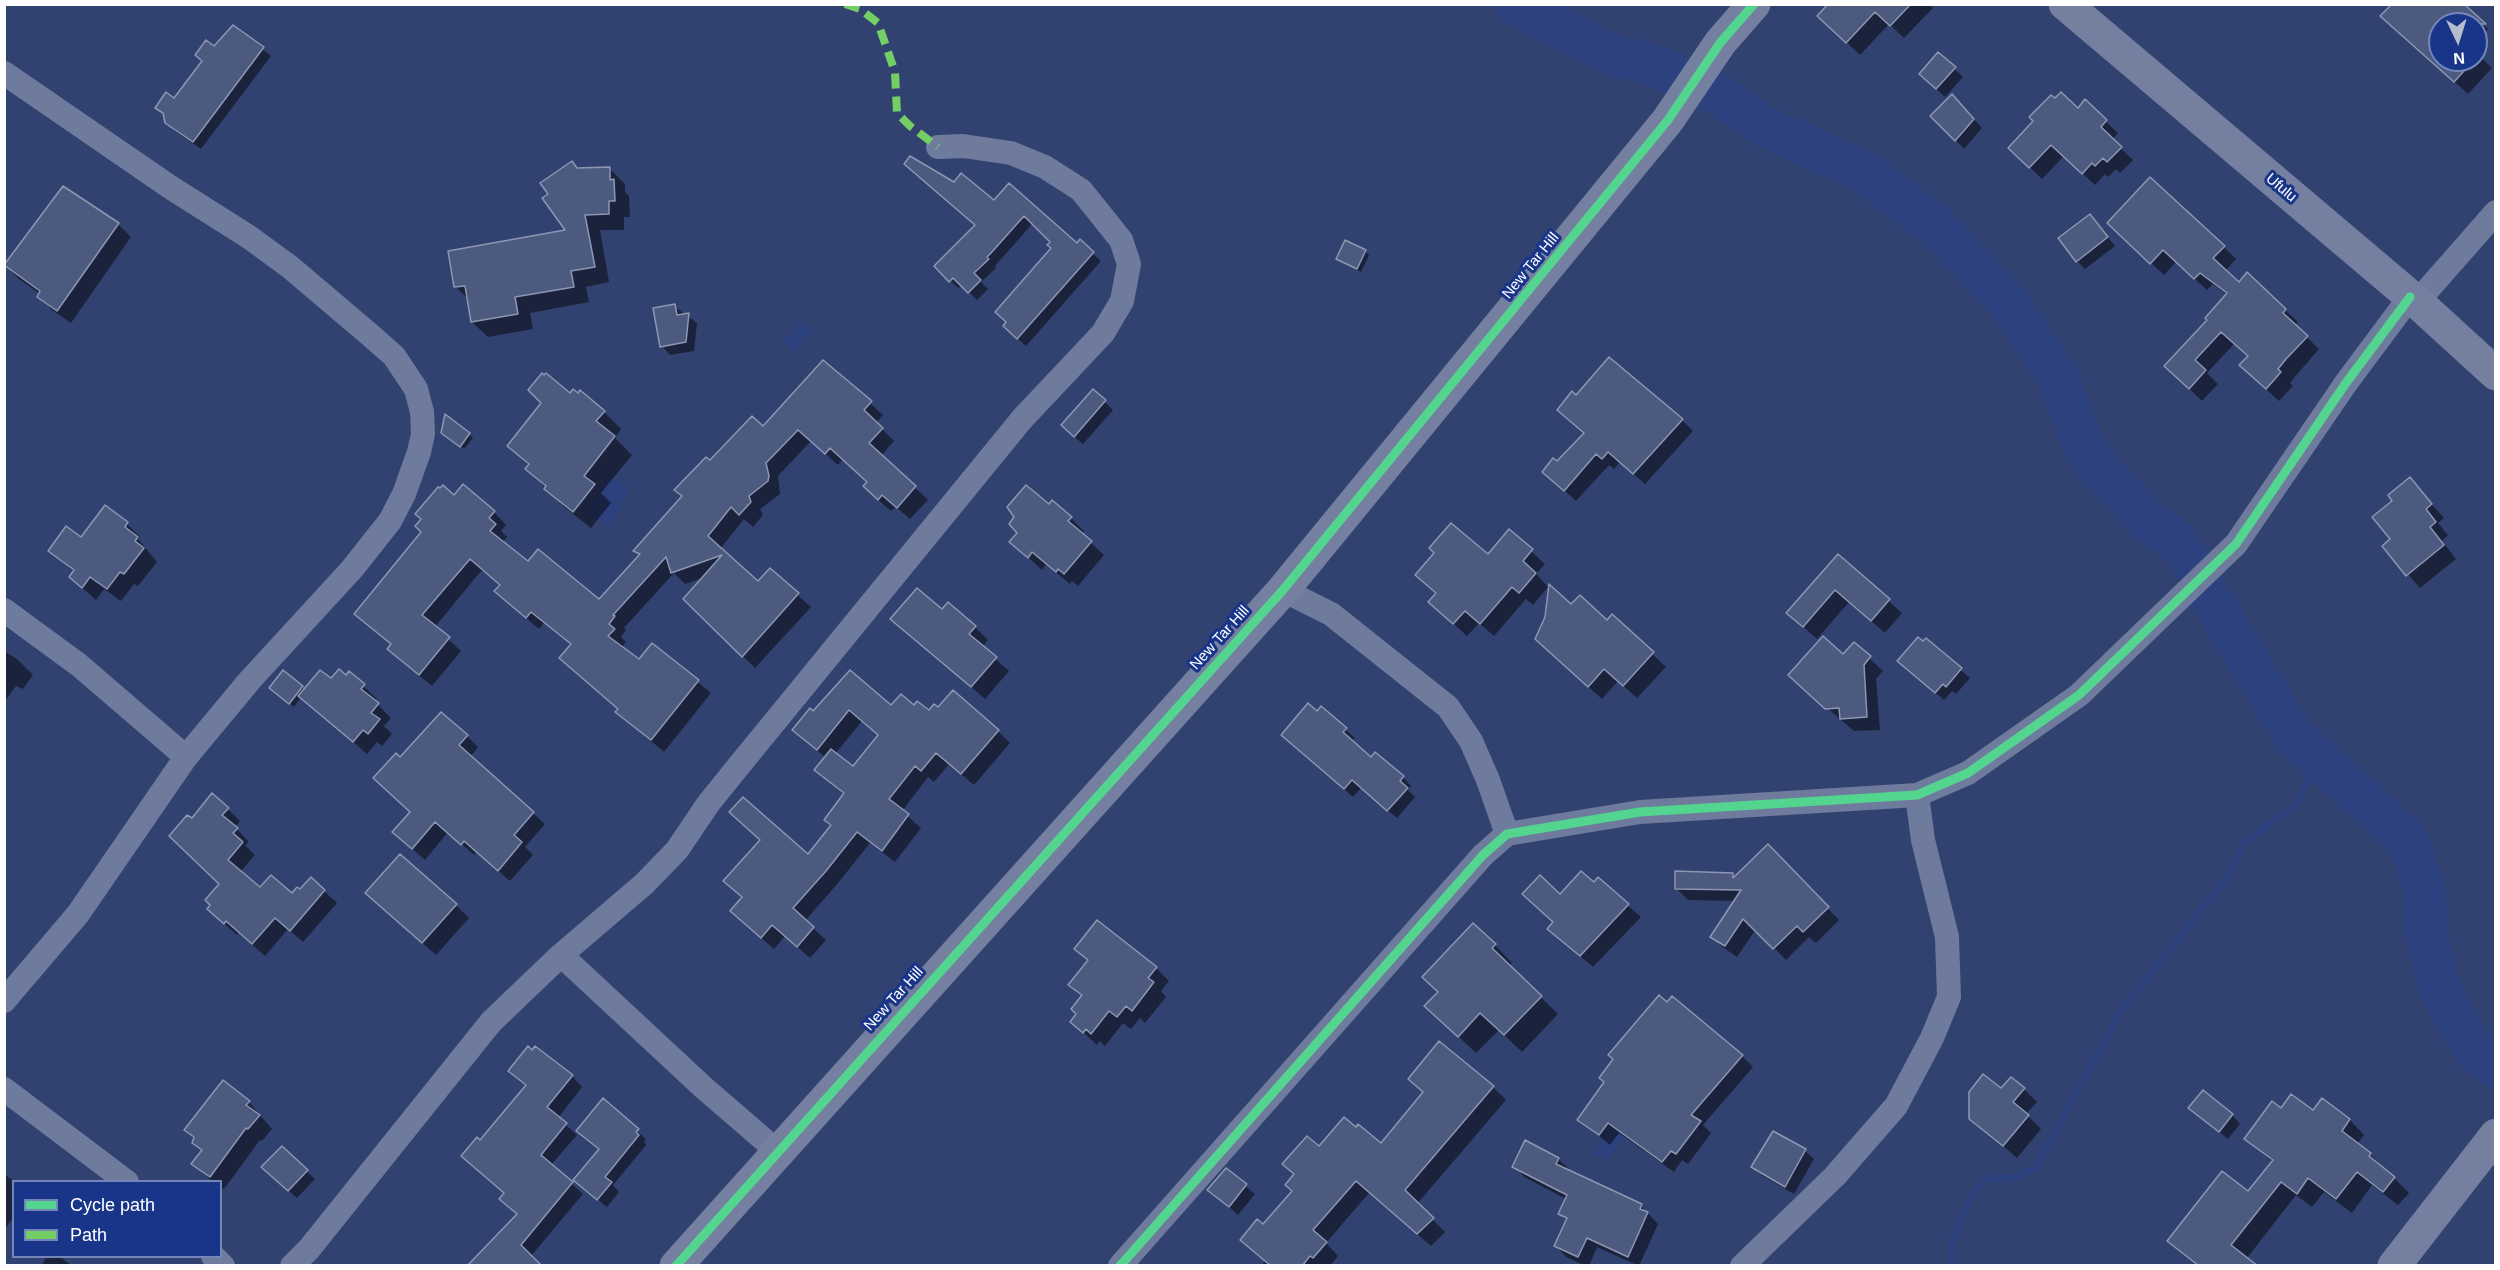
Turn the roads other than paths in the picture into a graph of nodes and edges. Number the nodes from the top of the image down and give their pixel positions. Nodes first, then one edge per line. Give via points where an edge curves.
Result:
1 (1754, 4) edge
2 (2065, 4) edge
3 (4, 72) edge
4 (938, 147) dead end
5 (2496, 212) edge
6 (2413, 300) junction
7 (2496, 374) edge
8 (1283, 590) junction
9 (4, 610) edge
10 (186, 758) junction
11 (1917, 795) junction
12 (1507, 834) junction
13 (561, 955) junction
14 (4, 1001) edge
15 (4, 1089) edge
16 (2496, 1135) edge
17 (777, 1151) junction
18 (123, 1180) edge
19 (292, 1266) edge
20 (676, 1266) edge
21 (1120, 1266) edge
22 (1742, 1266) edge
23 (2394, 1266) edge

1 - 8 street, New Tar Hill via 1720,43 1668,120
2 - 6 street, Ufulu
3 - 10 street via 290,267 394,356 416,389 423,434 404,494 390,521
4 - 13 street via 963,146 1011,153 1045,167 1081,190 1121,240 1129,264 1122,301 1103,333 1022,419 737,768 670,858
5 - 6 street
6 - 7 street, Ufulu
6 - 11 street via 2346,383 2236,544 2210,571 2079,695 1968,773
8 - 12 street via 1331,614 1448,707 1471,741
8 - 17 street, New Tar Hill
9 - 10 street via 79,664
10 - 14 street via 78,914
11 - 12 street via 1640,812
11 - 22 street via 1923,840 1947,937 1949,997 1896,1106 1835,1176
12 - 21 street via 1483,855
13 - 17 street
13 - 19 street via 491,1022
15 - 18 street
16 - 23 street
17 - 20 street, New Tar Hill

